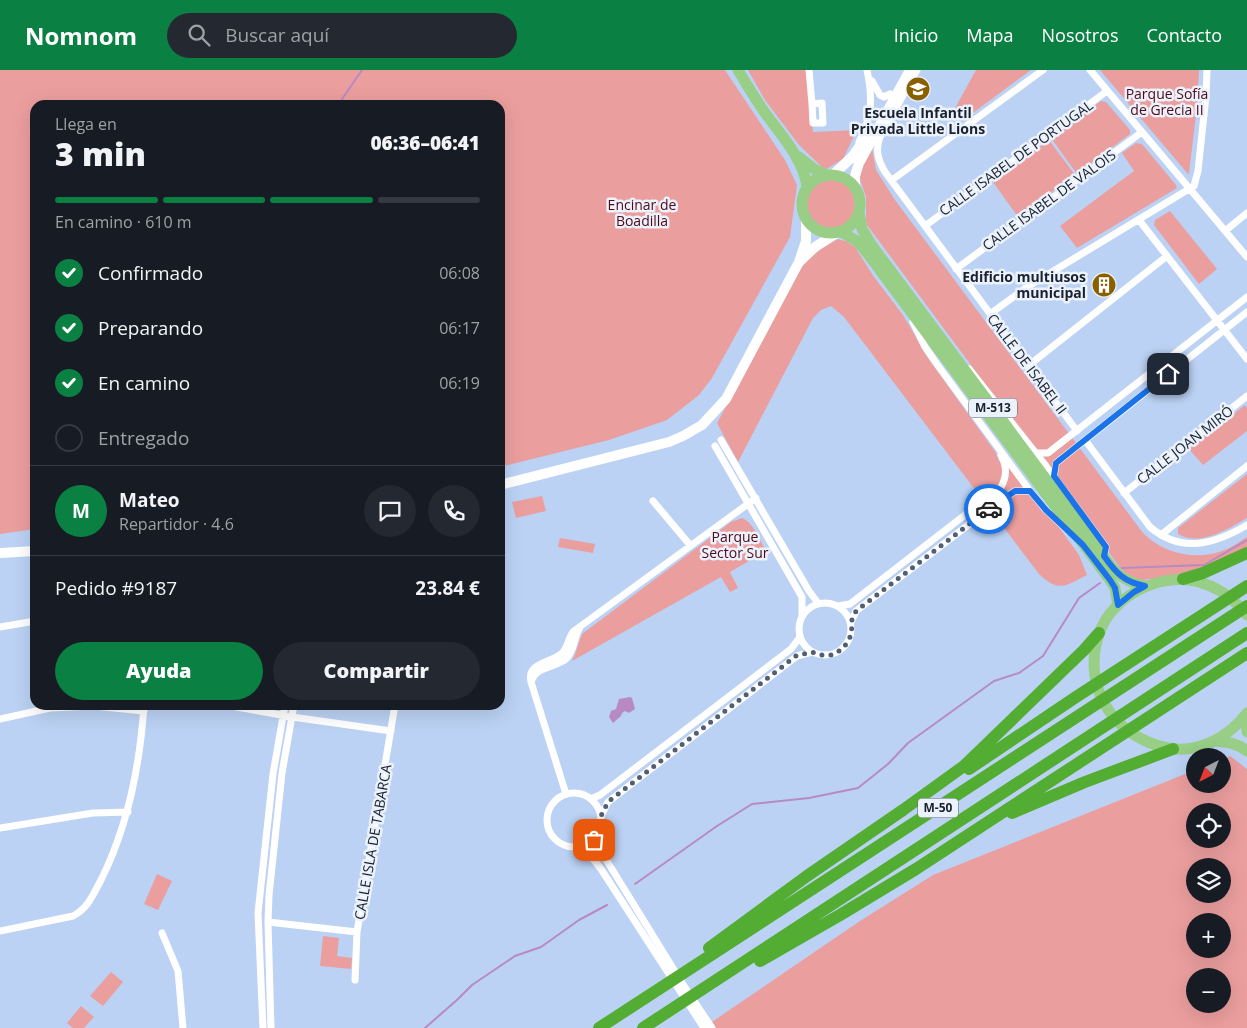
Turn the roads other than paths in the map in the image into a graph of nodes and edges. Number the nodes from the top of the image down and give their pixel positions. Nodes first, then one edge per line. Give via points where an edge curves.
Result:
1 (738, 70) edge
2 (809, 70) edge
3 (867, 70) edge
4 (903, 70) edge
5 (910, 70) edge
6 (917, 70) edge
7 (1043, 70) edge
8 (1090, 70) edge
9 (1207, 70) edge
10 (1107, 91) junction
11 (890, 94) junction
12 (812, 104) dead end
13 (1142, 132) junction
14 (790, 148) junction
15 (846, 163) junction
16 (830, 175) junction
17 (892, 180) junction
18 (807, 187) junction
19 (855, 188) junction
20 (1190, 190) junction
21 (859, 213) junction
22 (1247, 213) edge
23 (806, 220) junction
24 (1139, 220) junction
25 (925, 226) junction
26 (1225, 231) junction
27 (839, 232) junction
28 (1167, 256) junction
29 (1247, 257) edge
30 (798, 262) junction
31 (956, 269) junction
32 (884, 275) junction
33 (1247, 297) edge
34 (1247, 312) edge
35 (990, 314) junction
36 (1217, 320) junction
37 (1224, 330) junction
38 (1247, 359) edge
39 (962, 366) junction
40 (1028, 366) junction
41 (1247, 396) edge
42 (1076, 431) junction
43 (721, 440) dead end
44 (993, 440) junction
45 (1085, 440) junction
46 (715, 446) dead end
47 (1036, 453) junction
48 (1247, 466) edge
49 (1054, 476) junction
50 (505, 484) edge
51 (1030, 491) junction
52 (1124, 493) junction
53 (756, 498) junction
54 (653, 502) dead end
55 (748, 504) junction
56 (1247, 525) edge
57 (1161, 535) junction
58 (690, 545) junction
59 (1083, 545) junction
60 (30, 551) edge
61 (1247, 553) edge
62 (0, 554) edge
63 (1104, 556) junction
64 (1183, 579) junction
65 (1145, 586) junction
66 (1247, 586) edge
67 (818, 603) junction
68 (1118, 605) junction
69 (838, 606) junction
70 (1247, 606) edge
71 (1247, 615) edge
72 (802, 616) junction
73 (30, 622) edge
74 (851, 622) junction
75 (0, 627) edge
76 (1099, 633) junction
77 (1247, 633) edge
78 (800, 637) junction
79 (812, 652) junction
80 (1247, 653) edge
81 (41, 710) edge
82 (144, 710) edge
83 (252, 710) edge
84 (285, 710) edge
85 (293, 710) edge
86 (394, 710) edge
87 (1246, 714) edge
88 (284, 716) junction
89 (292, 717) junction
90 (0, 719) edge
91 (392, 732) junction
92 (1247, 732) edge
93 (1215, 741) junction
94 (1173, 749) junction
95 (1247, 750) edge
96 (566, 794) junction
97 (591, 798) junction
98 (903, 810) junction
99 (128, 812) junction
100 (601, 816) junction
101 (0, 828) edge
102 (594, 840) junction
103 (583, 846) junction
104 (940, 853) junction
105 (268, 922) junction
106 (0, 931) edge
107 (357, 932) junction
108 (162, 933) dead end
109 (355, 980) dead end
110 (629, 1008) junction
111 (703, 1023) edge
112 (183, 1028) edge
113 (263, 1028) edge
114 (271, 1028) edge
115 (599, 1028) edge
116 (643, 1028) edge
117 (652, 1028) edge
118 (712, 1028) edge

1 - 14 main road
2 - 12 street
3 - 11 street via 878,94 884,97
3 - 15 street via 871,94 869,119
4 - 11 street
5 - 19 street via 861,158
6 - 17 street, CALLE DE ISABEL II via 878,144 878,159
7 - 17 street
8 - 10 street
9 - 20 street via 1198,171
10 - 13 street
10 - 25 street, CALLE ISABEL DE PORTUGAL
11 - 15 street via 863,142
13 - 20 street
13 - 31 street, CALLE ISABEL DE VALOIS
14 - 16 main road via 804,162
14 - 18 main road via 804,170
15 - 16 street
16 - 18 main road via 816,179
16 - 19 main road via 843,177
17 - 25 street, CALLE DE ISABEL II
18 - 23 main road via 802,200
19 - 21 main road, M-513 via 860,200
20 - 24 street
20 - 26 street
21 - 27 main road via 852,225
21 - 39 main road, M-513 via 862,229 873,247
22 - 26 street
23 - 27 main road, M-513 via 817,230
23 - 30 street via 806,240
24 - 28 street
24 - 35 street via 1027,287
25 - 31 street, CALLE DE ISABEL II
26 - 29 street
27 - 30 street
27 - 32 main road, M-513 via 857,241
28 - 36 street
28 - 40 street
30 - 50 street via 726,399 702,425 664,443
31 - 35 street, CALLE DE ISABEL II
32 - 44 street via 925,346
32 - 59 main road, M-513
33 - 36 street
34 - 37 street
35 - 40 street, CALLE DE ISABEL II
36 - 37 street
36 - 42 street
37 - 38 street
37 - 45 street
39 - 47 street via 971,369
39 - 63 main road, M-513
40 - 42 street, CALLE DE ISABEL II
41 - 52 street, CALLE JOAN MIRÓ
42 - 47 street via 1048,453
43 - 53 street
44 - 51 street
44 - 69 street via 1006,472 1001,487 850,604
45 - 49 street via 1056,463
45 - 52 street
46 - 55 street
47 - 49 street
48 - 57 street
49 - 63 street via 1106,547
51 - 59 street
51 - 74 street via 1015,491 997,503 856,611
52 - 57 street via 1150,527
53 - 55 street
53 - 67 street
54 - 58 street
55 - 58 street
55 - 72 street via 802,597
56 - 57 street via 1222,539 1201,544 1180,542
58 - 96 street via 572,633 561,654 534,667 531,682
59 - 68 main road, M-513 via 1115,588
60 - 62 street
61 - 64 highway
63 - 65 main road, M-513 via 1120,577
64 - 65 main road
64 - 71 main road via 1203,583 1229,596
65 - 68 main road
66 - 98 highway
67 - 69 street
67 - 72 street
68 - 76 main road
69 - 74 street
70 - 110 highway, M-50
72 - 78 street
73 - 75 street
74 - 79 street via 852,632 841,650 831,655
76 - 94 main road via 1094,653 1095,674 1098,691 1109,712 1123,729 1137,739
76 - 98 highway via 964,766
77 - 116 highway, M-50
78 - 79 street
78 - 97 street via 791,649 600,795
79 - 100 street via 796,656 608,802
80 - 104 highway
81 - 90 street
82 - 99 street
83 - 88 street
84 - 88 street
85 - 89 street
86 - 91 street, CALLE ISLA DE TABARCA
87 - 92 main road
87 - 93 main road via 1235,727
88 - 89 street
88 - 113 street via 272,774 258,913
89 - 91 street
89 - 105 street via 282,773
91 - 107 street, CALLE ISLA DE TABARCA
93 - 94 main road
93 - 95 main road via 1229,742
94 - 104 highway via 1019,810
96 - 97 street via 583,794
96 - 103 street via 552,804 548,812 548,829 558,842 566,846
97 - 100 street
98 - 110 highway via 807,876
99 - 101 street via 93,813
99 - 106 street via 113,856 89,904 81,912
100 - 102 street
102 - 103 street
102 - 111 street
103 - 111 street
104 - 117 highway
105 - 107 street
105 - 114 street
107 - 109 street, CALLE ISLA DE TABARCA
108 - 112 street via 178,971
110 - 115 highway, M-50
111 - 118 street

